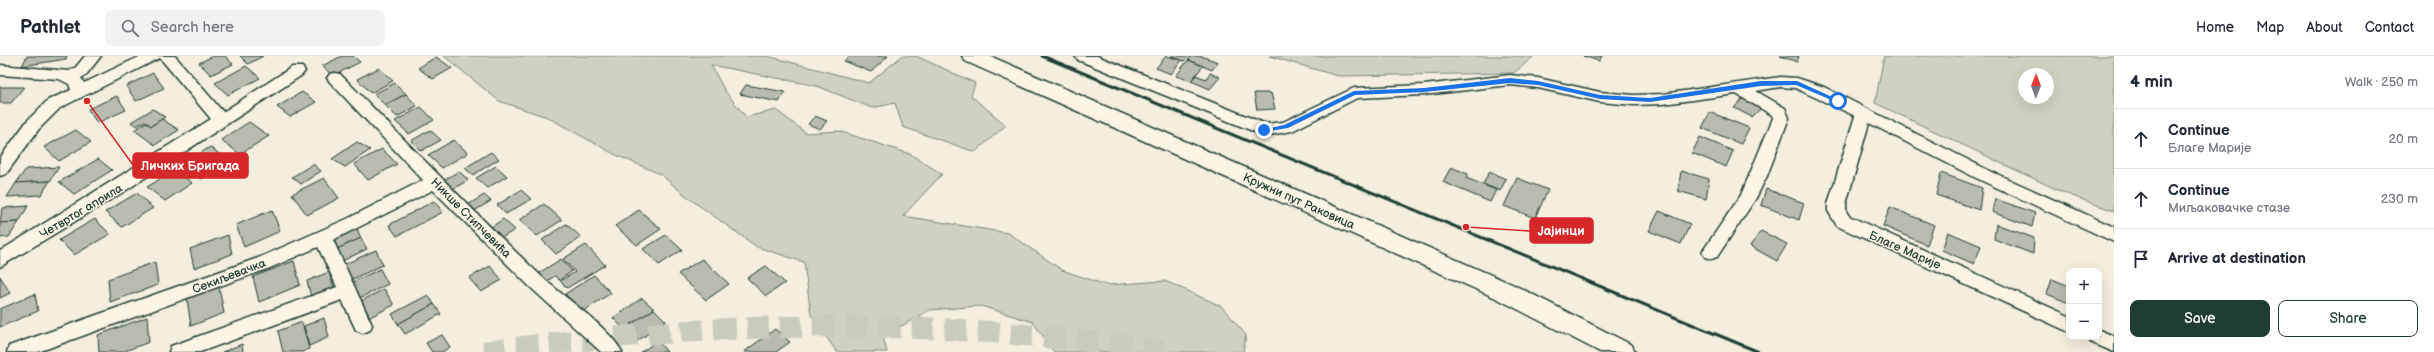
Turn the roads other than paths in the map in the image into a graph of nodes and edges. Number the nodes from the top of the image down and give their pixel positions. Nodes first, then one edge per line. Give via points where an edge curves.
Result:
1 (93, 56) edge
2 (154, 56) edge
3 (167, 56) edge
4 (972, 56) edge
5 (1082, 56) edge
6 (0, 70) edge
7 (297, 71) dead end
8 (70, 77) junction
9 (335, 78) dead end
10 (1737, 87) junction
11 (78, 91) junction
12 (1862, 115) junction
13 (221, 120) junction
14 (0, 170) edge
15 (435, 181) junction
16 (2114, 235) edge
17 (323, 238) junction
18 (1711, 252) dead end
19 (0, 260) edge
20 (347, 291) junction
21 (2066, 323) edge
22 (363, 325) dead end
23 (2102, 339) edge
24 (2114, 345) edge
25 (16, 352) edge
26 (178, 352) edge
27 (613, 352) edge
28 (1623, 352) edge

1 - 8 street via 81,71
2 - 11 street
3 - 13 street
4 - 28 main road, Кружни пут Раковица via 1506,292
5 - 10 street via 1264,130 1286,127 1348,95 1370,91 1424,90 1510,80 1600,97 1650,100
6 - 8 street via 41,72
7 - 13 street, Четвртог априла
8 - 11 street via 75,81
9 - 15 street, Никше Стипчевића
10 - 12 street via 1780,82 1797,83 1832,97
10 - 18 street via 1779,112 1781,118 1748,198
11 - 14 street via 46,111
12 - 16 street
12 - 21 street, Благе Марије via 1837,204 1837,211 1843,221
13 - 19 street, Четвртог априла via 122,186
15 - 17 street, Секиљевачка
15 - 27 street, Никше Стипчевића via 536,282 593,331
17 - 20 street
17 - 25 street, Секиљевачка via 218,281
20 - 22 street
20 - 26 street
23 - 24 street

